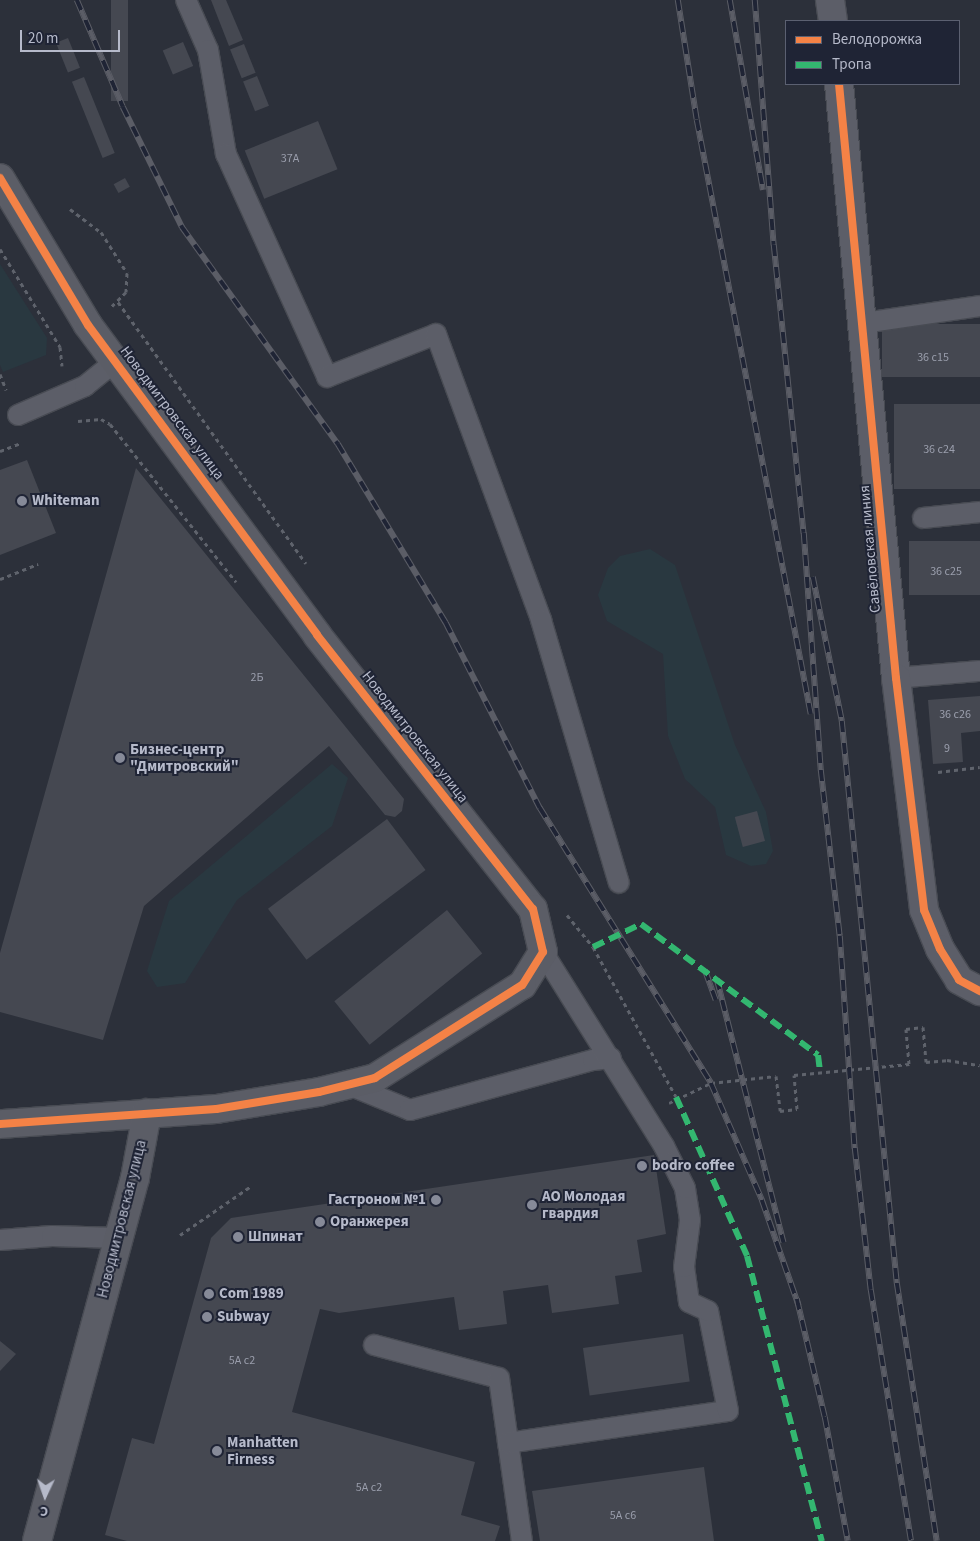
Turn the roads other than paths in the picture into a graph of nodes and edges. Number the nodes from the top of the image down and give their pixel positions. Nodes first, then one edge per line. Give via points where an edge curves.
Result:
1 (186, 0) edge
2 (830, 0) edge
3 (833, 20) edge
4 (839, 85) edge
5 (0, 178) edge
6 (980, 306) edge
7 (864, 323) junction
8 (116, 361) junction
9 (18, 414) dead end
10 (980, 512) edge
11 (924, 518) dead end
12 (980, 671) edge
13 (896, 678) junction
14 (619, 882) dead end
15 (543, 952) junction
16 (980, 991) edge
17 (611, 1058) junction
18 (348, 1085) junction
19 (147, 1113) junction
20 (0, 1124) edge
21 (118, 1238) junction
22 (0, 1240) edge
23 (374, 1344) dead end
24 (508, 1443) junction
25 (37, 1541) edge
26 (522, 1541) edge

1 - 14 lane via 208,50 226,154 327,377 436,334 541,620
2 - 3 street
4 - 7 street, Савёловская линия
5 - 8 street, Новодмитровская улица via 62,284
6 - 7 lane
7 - 13 street, Савёловская линия
8 - 9 lane via 85,386
8 - 15 street, Новодмитровская улица via 317,635 533,909
10 - 11 lane
12 - 13 lane
13 - 16 street, Савёловская линия via 924,910 940,949 959,980
15 - 17 lane
15 - 18 street via 522,985 375,1078
17 - 18 lane via 593,1060 410,1110
17 - 24 lane via 664,1146 685,1188 690,1220 684,1267 689,1302 708,1311 728,1412
18 - 19 street via 216,1109
19 - 20 street
19 - 21 street, Новодмитровская улица via 135,1178
21 - 22 lane via 52,1236
21 - 25 street, Новодмитровская улица
23 - 24 lane via 499,1378
24 - 26 lane

